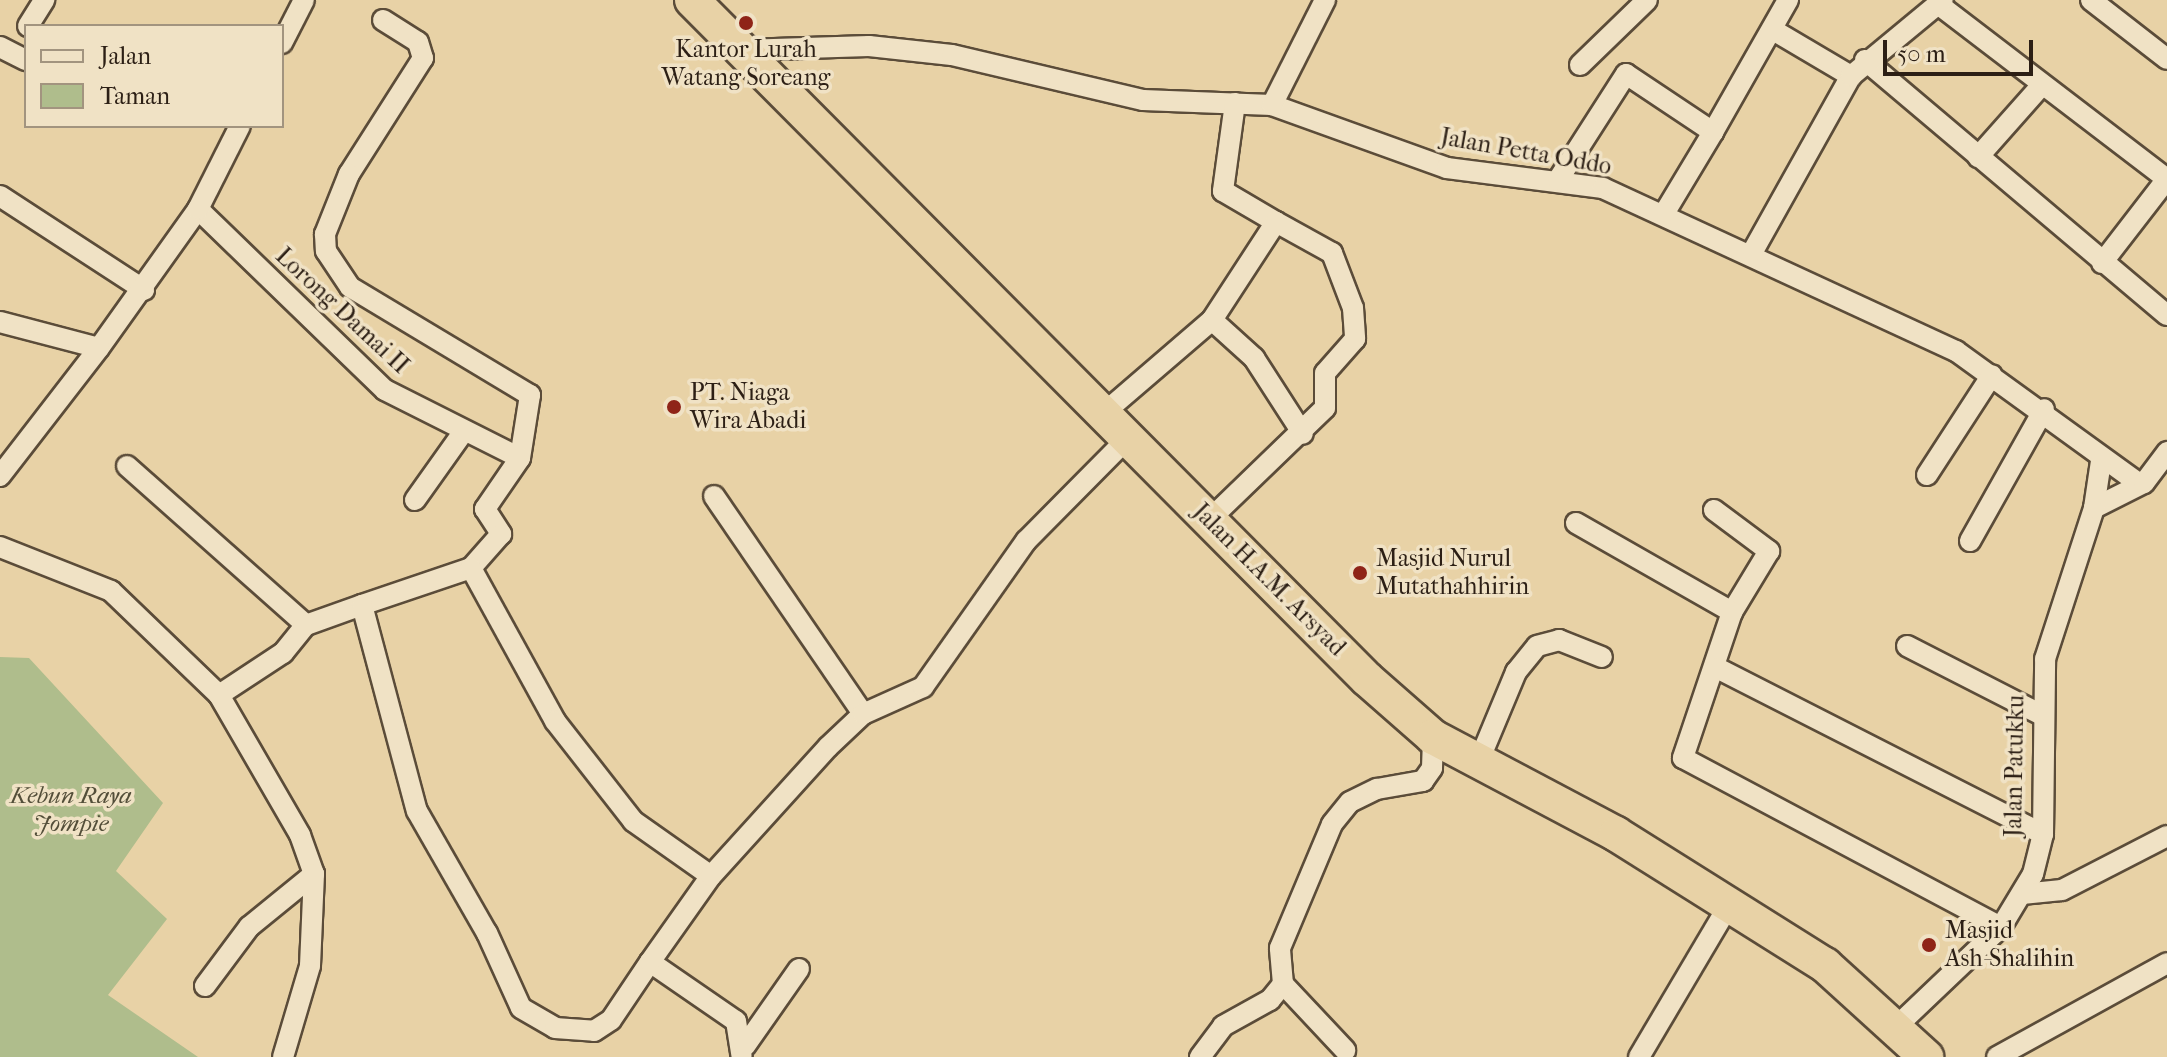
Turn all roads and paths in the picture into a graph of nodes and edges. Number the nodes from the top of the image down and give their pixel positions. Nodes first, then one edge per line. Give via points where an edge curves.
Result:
1 (44, 0) edge
2 (304, 0) edge
3 (692, 0) edge
4 (1325, 0) edge
5 (1647, 0) edge
6 (2091, 0) edge
7 (1941, 2) edge
8 (1779, 3) edge
9 (383, 20) dead end
10 (29, 24) edge
11 (1773, 30) junction
12 (24, 33) edge
13 (284, 39) edge
14 (742, 50) junction
15 (12, 53) edge
16 (2167, 59) edge
17 (1580, 65) dead end
18 (1858, 68) junction
19 (2042, 85) junction
20 (1235, 103) junction
21 (1272, 105) junction
22 (239, 128) edge
23 (1713, 132) junction
24 (1978, 157) junction
25 (2167, 179) edge
26 (1558, 180) junction
27 (0, 196) edge
28 (198, 209) junction
29 (1665, 212) junction
30 (1276, 222) junction
31 (1753, 251) junction
32 (2102, 263) junction
33 (144, 290) junction
34 (2167, 315) edge
35 (1212, 320) junction
36 (0, 322) edge
37 (99, 348) junction
38 (1992, 375) junction
39 (2044, 409) junction
40 (1105, 412) junction
41 (464, 431) junction
42 (1303, 434) junction
43 (1129, 437) junction
44 (2167, 452) edge
45 (520, 458) junction
46 (2101, 461) junction
47 (127, 466) dead end
48 (1927, 475) dead end
49 (0, 476) edge
50 (2140, 484) junction
51 (714, 496) dead end
52 (415, 500) dead end
53 (2094, 508) junction
54 (1714, 510) dead end
55 (1209, 520) junction
56 (1576, 523) dead end
57 (1970, 541) dead end
58 (0, 547) edge
59 (471, 568) junction
60 (362, 605) junction
61 (1732, 612) junction
62 (306, 625) junction
63 (1907, 646) dead end
64 (1602, 657) dead end
65 (1717, 668) junction
66 (219, 695) junction
67 (863, 714) junction
68 (2040, 714) junction
69 (1433, 737) junction
70 (1478, 763) junction
71 (2043, 834) junction
72 (2167, 836) edge
73 (314, 874) junction
74 (711, 876) junction
75 (2022, 894) junction
76 (1729, 905) junction
77 (2001, 927) junction
78 (650, 962) junction
79 (2167, 963) edge
80 (799, 969) dead end
81 (1283, 984) junction
82 (205, 986) dead end
83 (1897, 1026) junction
84 (1345, 1050) dead end
85 (744, 1052) edge
86 (283, 1057) edge
87 (1200, 1057) edge
88 (1639, 1057) edge
89 (1926, 1057) edge
90 (1997, 1057) edge

1 - 10 street
2 - 13 street
3 - 14 highway, Jalan H.A.M. Arsyad
4 - 21 street
5 - 17 street
6 - 16 street
7 - 18 street
7 - 19 street
8 - 11 street
9 - 45 street via 418,42 423,58 349,174 325,234 326,251 350,287 530,395 535,401
11 - 18 street
11 - 23 street
12 - 15 street
14 - 20 street, Jalan Petta Oddo via 869,46 952,55 1143,100
14 - 40 highway, Jalan H.A.M. Arsyad
18 - 24 street
18 - 31 street
19 - 24 street
19 - 25 street
20 - 21 street, Jalan Petta Oddo
20 - 30 street via 1223,191
21 - 26 street, Jalan Petta Oddo via 1447,168
22 - 28 street
23 - 26 street via 1626,74
23 - 29 street
24 - 32 street
25 - 32 street
26 - 29 street, Jalan Petta Oddo
27 - 33 street
28 - 33 street
28 - 41 street, Lorong Damai II via 385,390
29 - 31 street, Jalan Petta Oddo
30 - 35 street
30 - 42 street via 1332,253 1353,308 1355,339 1325,373 1326,405
31 - 38 street, Jalan Petta Oddo
32 - 34 street
33 - 37 street
35 - 40 street
35 - 42 street via 1254,358
36 - 37 street
37 - 49 street
38 - 39 street, Jalan Petta Oddo
38 - 48 street
39 - 46 street, Jalan Petta Oddo
39 - 57 street
40 - 43 highway, Jalan H.A.M. Arsyad
41 - 45 street, Lorong Damai II
41 - 52 street
42 - 55 street
43 - 55 highway, Jalan H.A.M. Arsyad
43 - 67 street via 1026,541 923,687
44 - 50 street
45 - 59 street via 485,509 501,534
46 - 50 street, Jalan Petta Oddo
46 - 53 street, Jalan Patukku
47 - 62 street
50 - 53 street
51 - 67 street
53 - 68 street, Jalan Patukku via 2057,607
54 - 61 street via 1769,551
55 - 69 highway, Jalan H.A.M. Arsyad
56 - 61 street
58 - 66 street via 111,591
59 - 60 street
59 - 74 street via 555,721 633,821
60 - 62 street
60 - 78 street via 417,811 487,933 521,1008 555,1028 594,1031 611,1020
61 - 65 street
62 - 66 street via 283,653
63 - 68 street
64 - 70 street via 1559,640 1537,646 1516,672
65 - 71 street
65 - 77 street via 1684,759
66 - 73 street via 300,835
67 - 74 street
68 - 71 street, Jalan Patukku
69 - 70 highway, Jalan H.A.M. Arsyad
69 - 81 street via 1432,768 1423,781 1377,789 1350,802 1332,824 1280,948
70 - 76 highway, Jalan H.A.M. Arsyad via 1590,819
71 - 75 street, Jalan Patukku
72 - 75 street via 2062,890
73 - 82 street via 249,927
73 - 86 street via 310,966
74 - 78 street
75 - 77 street, Jalan Patukku
76 - 83 highway, Jalan H.A.M. Arsyad via 1825,965
76 - 88 street
77 - 83 street, Jalan Patukku
78 - 85 street via 736,1021
79 - 90 street
80 - 85 street
81 - 84 street
81 - 87 street via 1270,1000 1223,1026
83 - 89 highway, Jalan H.A.M. Arsyad

